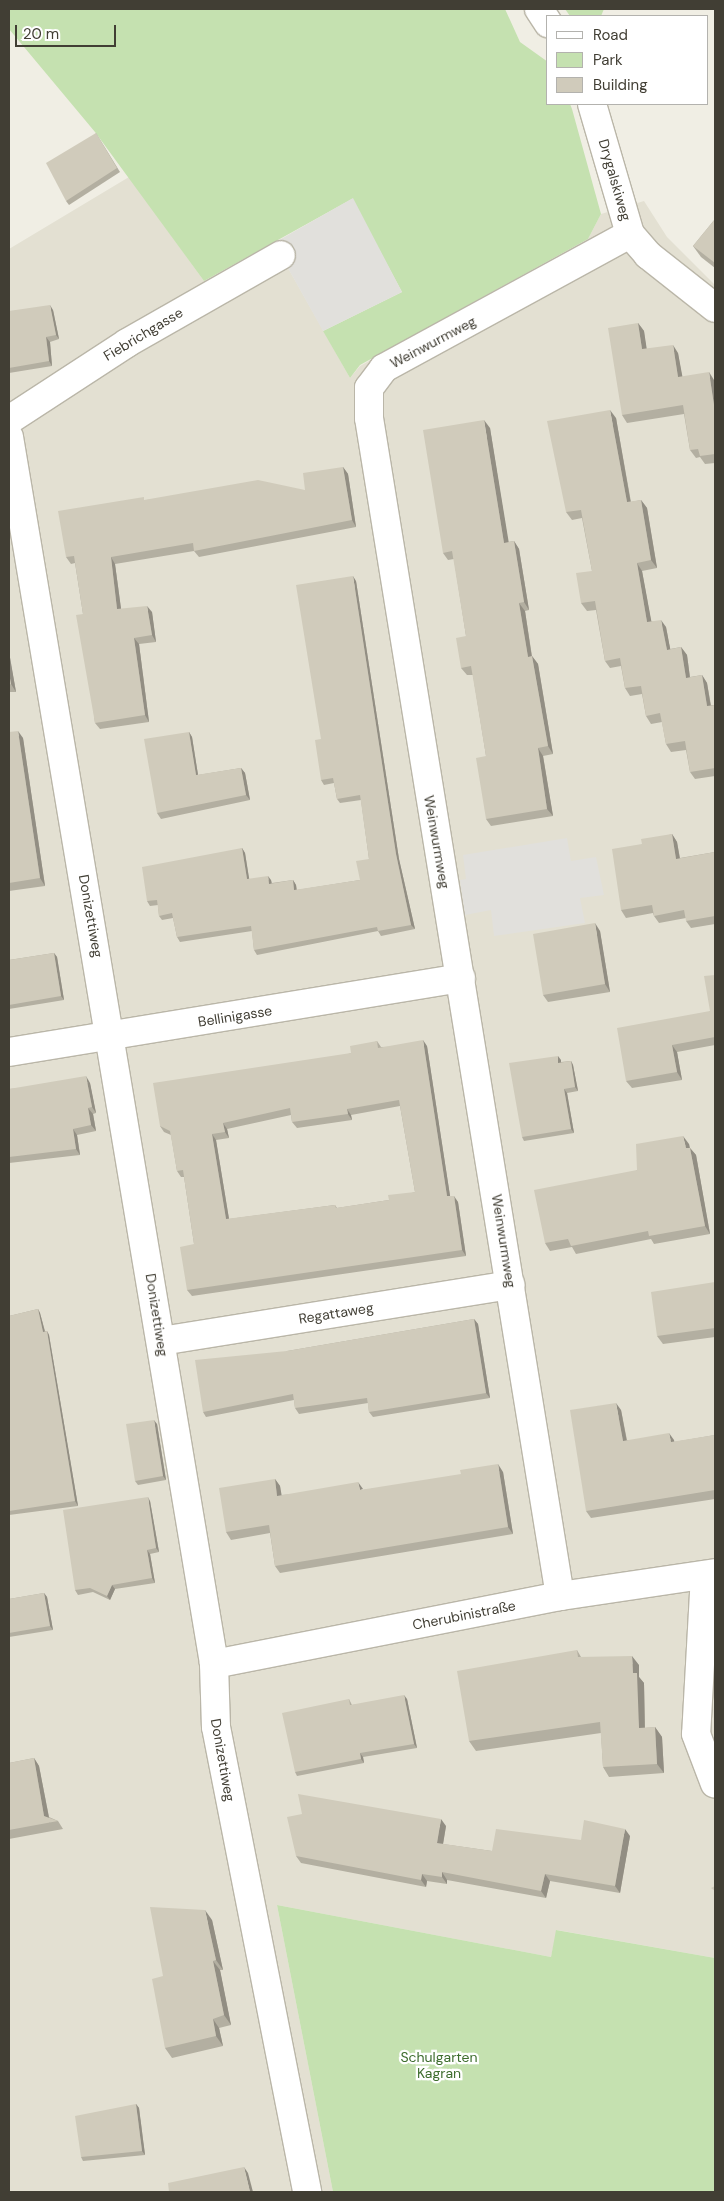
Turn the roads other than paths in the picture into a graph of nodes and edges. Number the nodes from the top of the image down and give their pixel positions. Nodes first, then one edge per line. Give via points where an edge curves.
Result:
1 (539, 9) edge
2 (546, 20) edge
3 (592, 105) edge
4 (630, 234) junction
5 (281, 255) dead end
6 (715, 308) edge
7 (9, 420) edge
8 (9, 437) edge
9 (461, 978) junction
10 (112, 1036) junction
11 (9, 1052) edge
12 (511, 1285) junction
13 (161, 1341) junction
14 (710, 1574) edge
15 (560, 1596) junction
16 (214, 1664) junction
17 (715, 1784) edge
18 (307, 2192) edge

1 - 2 street
3 - 4 street, Drygalskiweg
4 - 6 street, Drygalskiweg via 648,255
4 - 9 street, Weinwurmweg via 384,368 369,388 369,418
5 - 7 street, Fiebrichgasse via 127,342
8 - 10 street, Donizettiweg
9 - 10 street, Bellinigasse
9 - 12 street, Weinwurmweg
10 - 11 street, Bellinigasse
10 - 13 street, Donizettiweg
12 - 13 street, Regattaweg
12 - 15 street, Weinwurmweg
13 - 16 street, Donizettiweg
14 - 15 street, Cherubinistraße
14 - 17 street via 696,1734
15 - 16 street, Cherubinistraße
16 - 18 street, Donizettiweg via 216,1727

